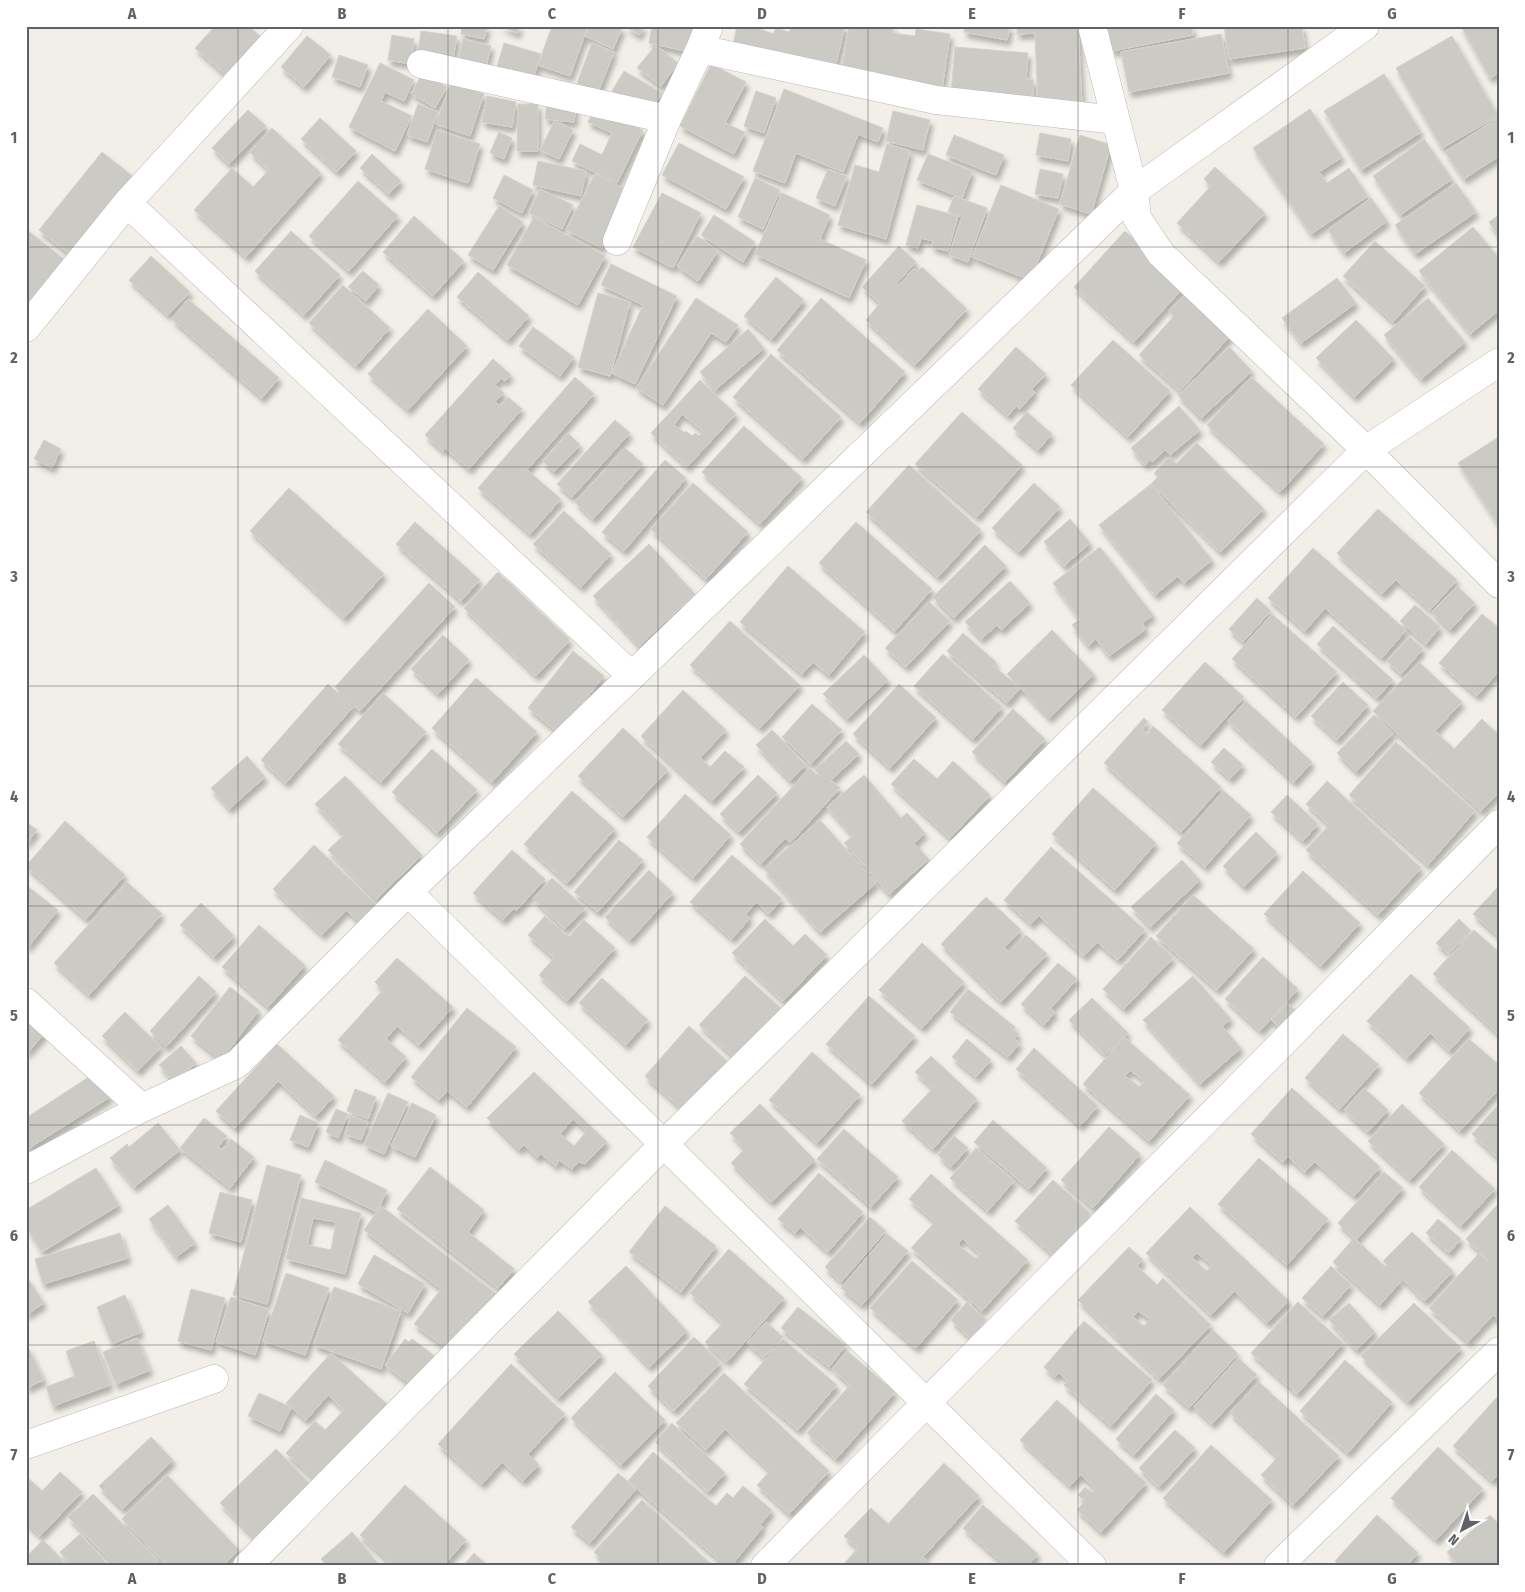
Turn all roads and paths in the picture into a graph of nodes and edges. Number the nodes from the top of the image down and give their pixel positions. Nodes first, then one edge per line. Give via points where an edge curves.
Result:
1 (289, 26) edge
2 (1092, 26) edge
3 (1365, 26) edge
4 (705, 38) edge
5 (421, 64) dead end
6 (666, 119) junction
7 (1116, 120) junction
8 (1134, 191) junction
9 (127, 203) junction
10 (617, 241) dead end
11 (26, 328) edge
12 (1499, 362) edge
13 (1366, 450) junction
14 (1499, 584) edge
15 (632, 676) junction
16 (1499, 824) edge
17 (408, 892) junction
18 (26, 1002) edge
19 (142, 1108) junction
20 (664, 1144) junction
21 (26, 1170) edge
22 (1499, 1351) edge
23 (214, 1379) dead end
24 (926, 1402) junction
25 (26, 1445) edge
26 (247, 1566) edge
27 (765, 1566) edge
28 (1092, 1566) edge
29 (1278, 1566) edge

1 - 9 street
2 - 7 street
3 - 8 street
4 - 6 street
4 - 7 street via 936,100
5 - 6 street
6 - 10 street
7 - 8 street
8 - 13 street via 1137,218 1161,254
8 - 15 street
9 - 11 street
9 - 15 street
12 - 13 street
13 - 14 street
13 - 20 street
15 - 17 street
16 - 24 street
17 - 19 street via 237,1064
17 - 20 street
18 - 19 street
19 - 21 street
20 - 24 street
20 - 26 street
22 - 29 street
23 - 25 street
24 - 27 street
24 - 28 street

